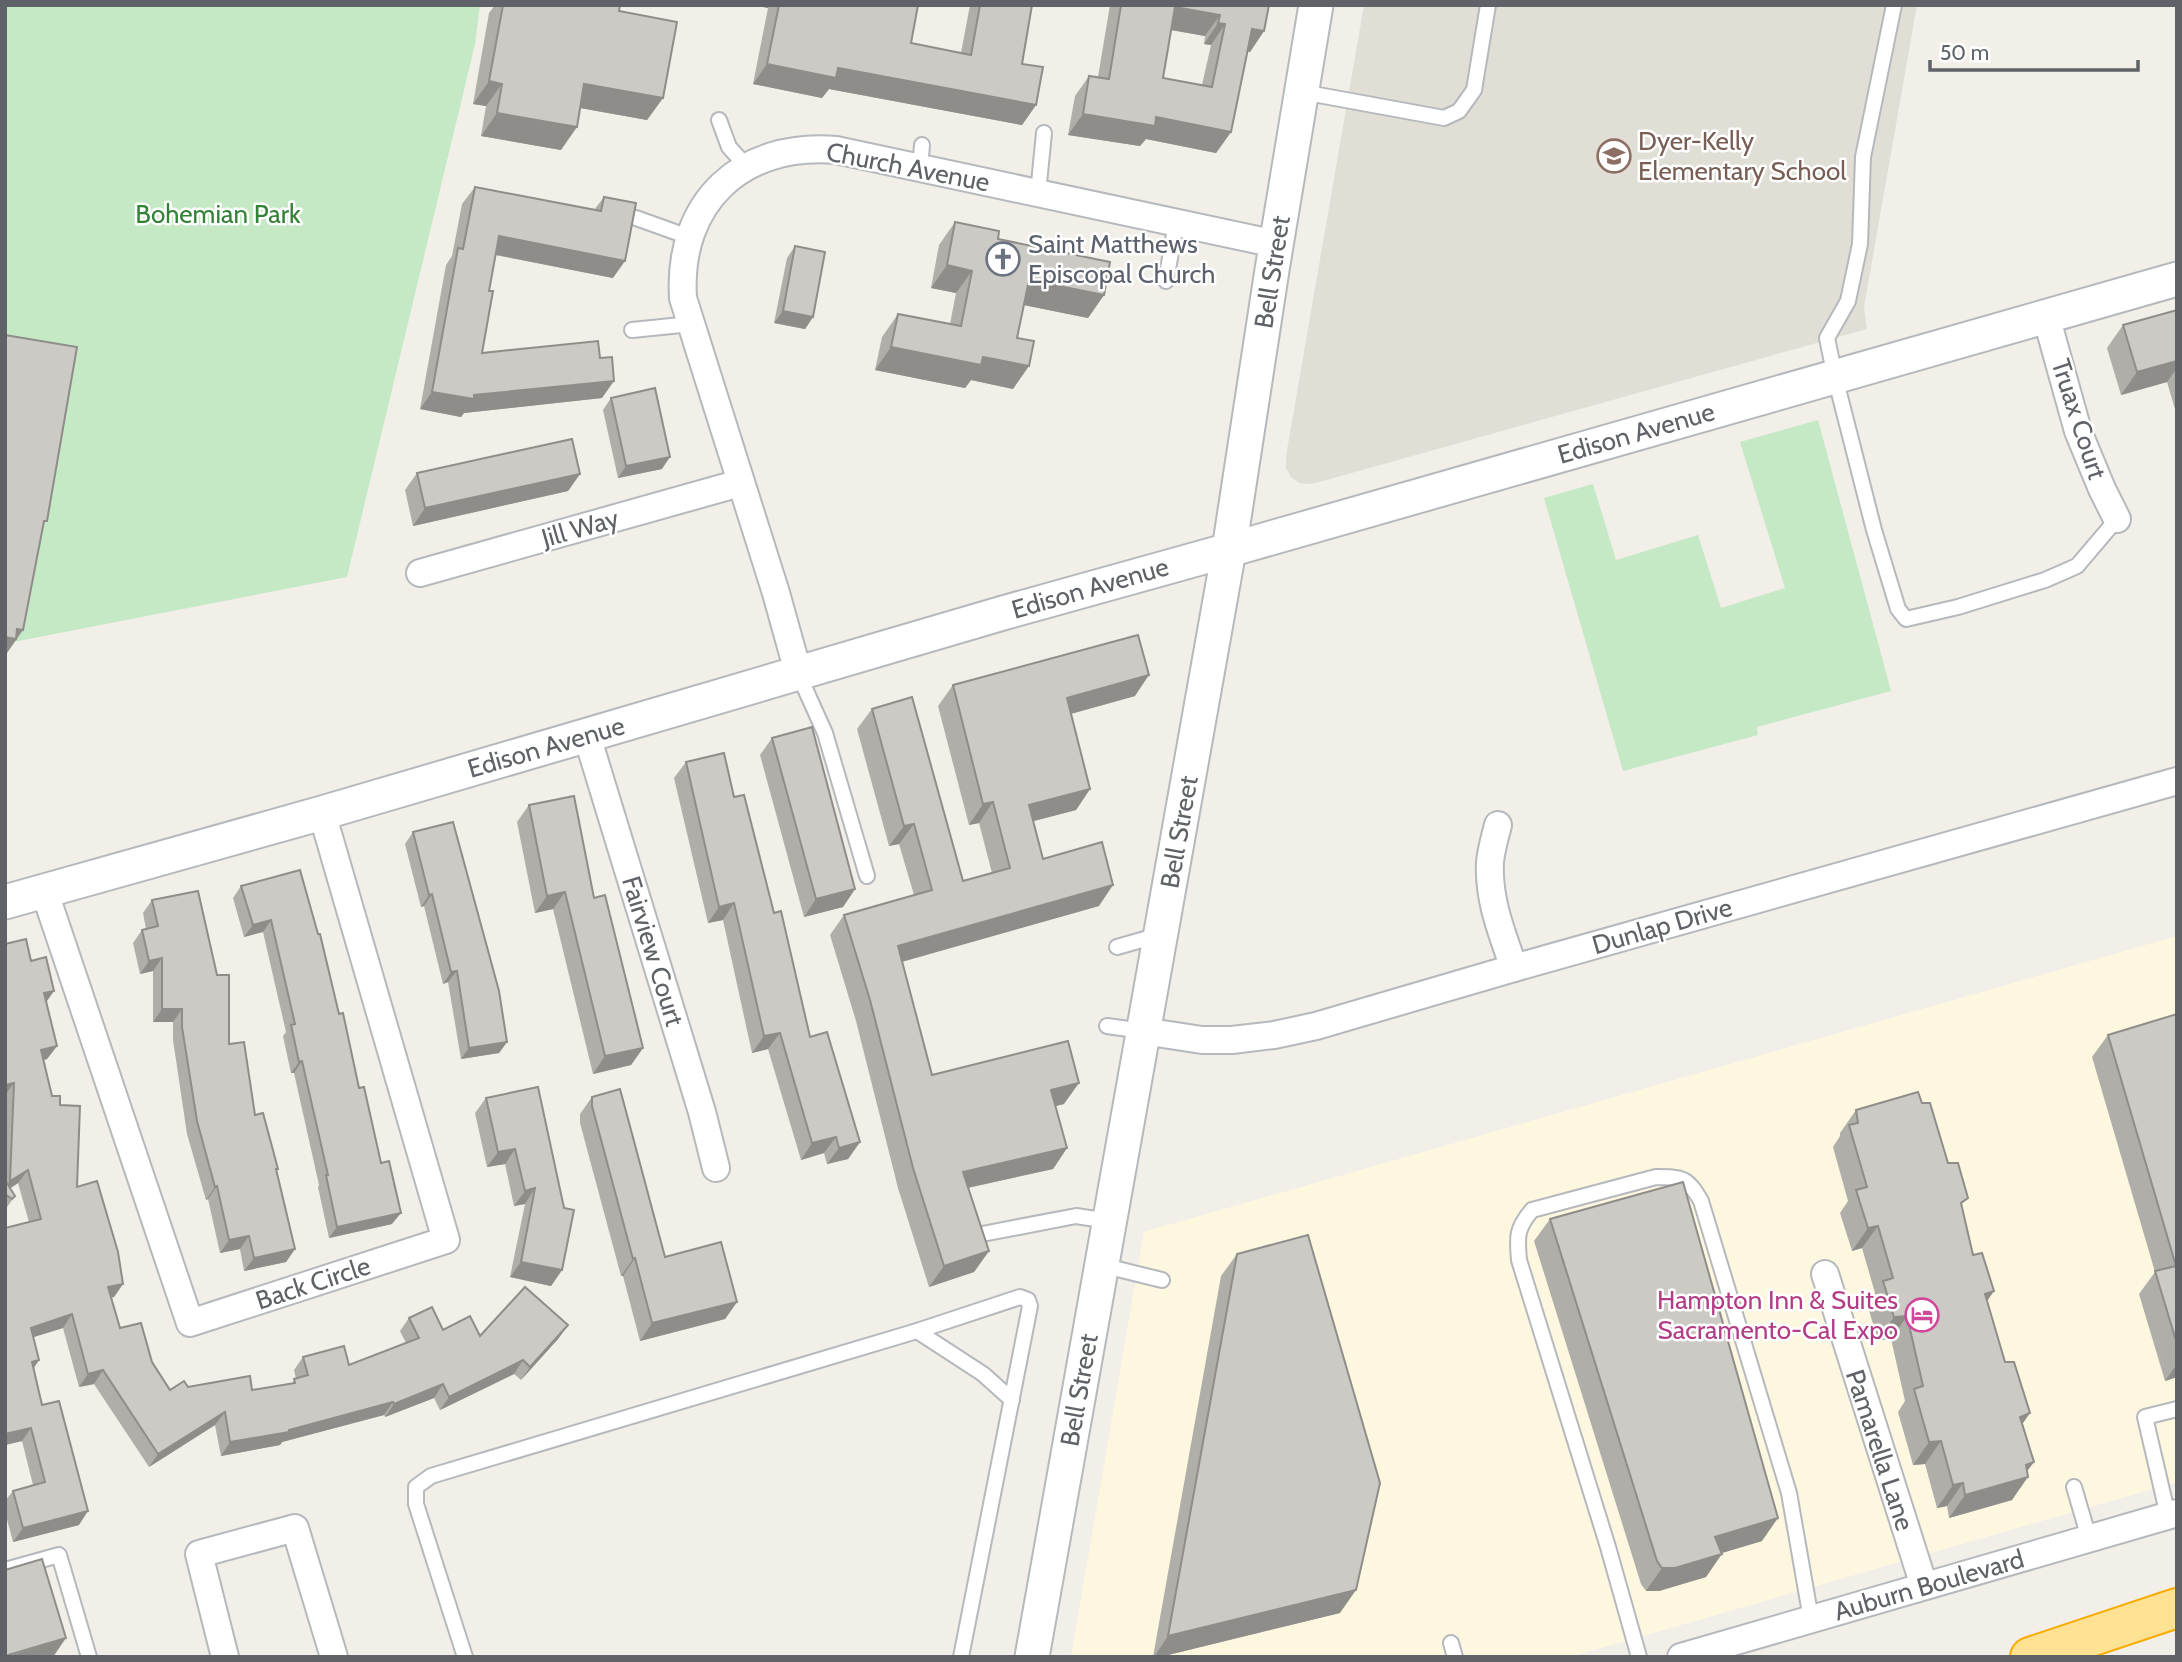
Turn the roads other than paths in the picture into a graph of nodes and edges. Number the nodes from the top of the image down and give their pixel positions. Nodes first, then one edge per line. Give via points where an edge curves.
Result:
1 (1316, 5) edge
2 (1488, 5) edge
3 (1894, 5) edge
4 (1301, 92) junction
5 (719, 120) dead end
6 (1044, 133) dead end
7 (747, 167) junction
8 (1038, 193) junction
9 (636, 218) edge
10 (1176, 223) junction
11 (689, 237) junction
12 (1276, 244) junction
13 (2177, 279) edge
14 (1166, 281) dead end
15 (2046, 316) junction
16 (691, 324) junction
17 (632, 330) dead end
18 (1835, 377) junction
19 (740, 483) junction
20 (2117, 519) joint
21 (1229, 550) junction
22 (420, 573) dead end
23 (797, 672) junction
24 (587, 736) junction
25 (2177, 781) edge
26 (322, 813) junction
27 (1498, 825) dead end
28 (867, 876) dead end
29 (44, 890) junction
30 (5, 902) edge
31 (1161, 934) junction
32 (1117, 947) dead end
33 (1514, 968) junction
34 (1107, 1026) dead end
35 (1143, 1031) junction
36 (716, 1168) dead end
37 (1109, 1220) junction
38 (972, 1236) edge
39 (1101, 1265) junction
40 (1825, 1274) dead end
41 (1162, 1280) dead end
42 (917, 1331) junction
43 (1012, 1400) junction
44 (2177, 1409) edge
45 (2074, 1487) dead end
46 (2172, 1514) edge
47 (2089, 1538) junction
48 (5, 1570) edge
49 (1924, 1586) junction
50 (2177, 1608) edge
51 (1811, 1619) junction
52 (89, 1657) edge
53 (225, 1657) edge
54 (334, 1657) edge
55 (466, 1657) edge
56 (961, 1657) edge
57 (1032, 1657) edge
58 (1639, 1657) edge
59 (1681, 1657) edge
60 (2030, 1657) edge

1 - 4 street, Bell Street
2 - 4 lane via 1474,90 1459,111 1444,118
3 - 18 lane via 1863,157 1860,244 1849,301 1827,338
4 - 12 street, Bell Street
5 - 7 lane via 729,147
6 - 8 lane
7 - 8 street, Church Avenue via 795,149 921,156
7 - 11 street, Church Avenue via 708,200
8 - 10 street, Church Avenue
9 - 11 lane
10 - 12 street, Church Avenue
10 - 14 lane
11 - 16 street, Church Avenue via 682,277
12 - 21 street, Bell Street
13 - 15 street, Edison Avenue
15 - 18 street, Edison Avenue
15 - 20 street, Truax Court via 2078,431
16 - 17 lane
16 - 19 street, Church Avenue
18 - 20 lane via 1886,569 1898,609 1906,619 2033,584 2077,566
18 - 21 street, Edison Avenue
19 - 22 street, Jill Way
19 - 23 street, Church Avenue
21 - 23 street, Edison Avenue
21 - 31 street, Bell Street
23 - 24 street, Edison Avenue
23 - 28 lane via 825,733
24 - 26 street, Edison Avenue
24 - 36 street, Fairview Court
25 - 33 street, Dunlap Drive
26 - 29 street, Edison Avenue
26 - 29 street, Back Circle via 446,1240 190,1322
27 - 33 street via 1490,859 1490,886
29 - 30 street, Edison Avenue
31 - 32 lane
31 - 35 street, Bell Street
33 - 35 street, Dunlap Drive via 1274,1035 1202,1040
34 - 35 lane
35 - 37 street, Bell Street
37 - 38 lane via 1076,1216
37 - 39 street, Bell Street
39 - 41 lane
39 - 57 street, Bell Street
40 - 49 street, Pamarella Lane
42 - 43 lane via 983,1374
42 - 43 lane via 1020,1297 1028,1300
42 - 55 lane via 431,1476 416,1487 416,1504
43 - 56 lane
44 - 46 lane via 2146,1417
45 - 47 lane
46 - 47 street, Auburn Boulevard
47 - 49 street, Auburn Boulevard
48 - 52 lane via 59,1555
49 - 51 street, Auburn Boulevard
50 - 60 highway
51 - 58 lane via 1789,1493 1701,1201 1691,1184 1677,1177 1656,1177 1532,1210 1521,1224 1517,1243
51 - 59 street, Auburn Boulevard
53 - 54 street via 199,1554 295,1528

